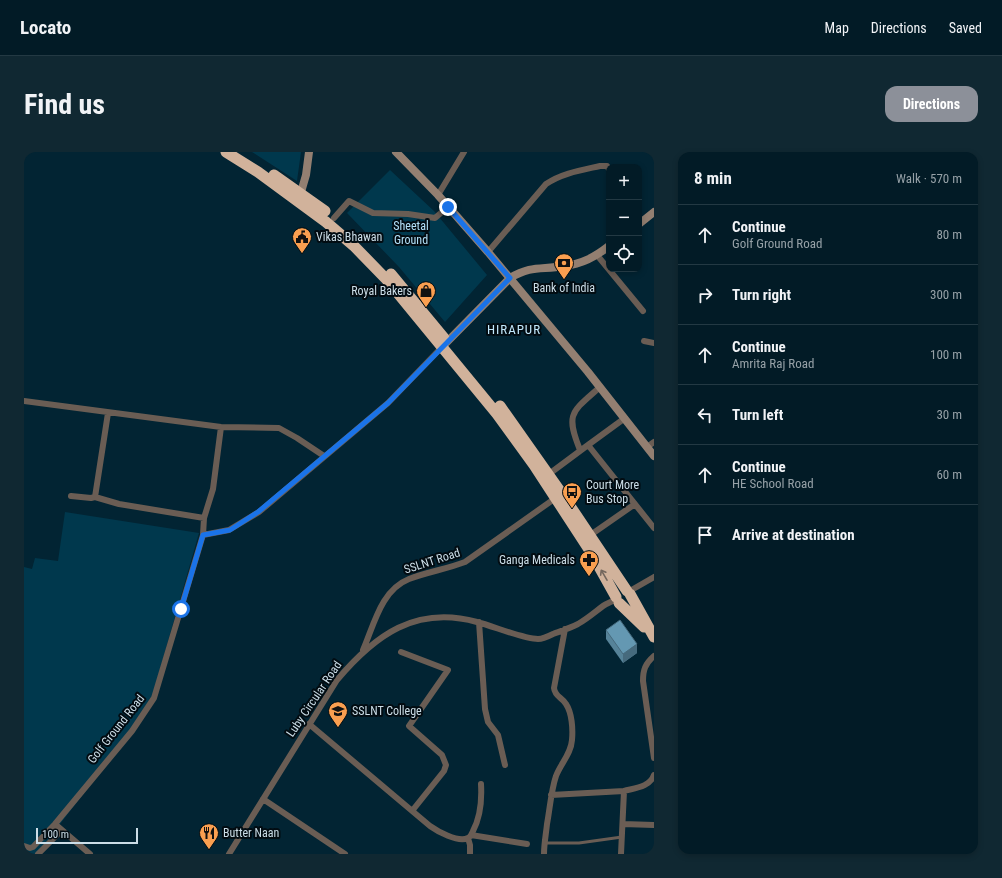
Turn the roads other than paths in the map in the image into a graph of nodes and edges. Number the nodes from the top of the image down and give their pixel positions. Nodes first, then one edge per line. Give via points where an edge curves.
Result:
1 (226, 152) edge
2 (240, 152) edge
3 (309, 152) edge
4 (396, 152) edge
5 (464, 152) edge
6 (606, 166) edge
7 (438, 194) junction
8 (300, 198) junction
9 (448, 207) junction
10 (654, 212) edge
11 (334, 218) junction
12 (642, 222) edge
13 (606, 248) edge
14 (488, 252) junction
15 (597, 255) junction
16 (510, 278) junction
17 (643, 311) dead end
18 (644, 341) dead end
19 (654, 343) edge
20 (445, 345) junction
21 (600, 386) junction
22 (24, 401) edge
23 (108, 413) junction
24 (625, 418) junction
25 (221, 427) junction
26 (588, 445) junction
27 (651, 445) edge
28 (580, 450) junction
29 (324, 456) junction
30 (654, 456) edge
31 (549, 474) junction
32 (71, 496) dead end
33 (559, 496) junction
34 (95, 497) junction
35 (635, 504) junction
36 (204, 518) junction
37 (654, 528) edge
38 (203, 535) junction
39 (589, 536) junction
40 (654, 577) edge
41 (628, 592) junction
42 (617, 600) junction
43 (479, 622) junction
44 (565, 630) junction
45 (654, 637) edge
46 (401, 652) dead end
47 (362, 653) junction
48 (654, 656) edge
49 (309, 724) junction
50 (654, 758) edge
51 (505, 765) dead end
52 (654, 775) edge
53 (481, 784) dead end
54 (624, 791) junction
55 (551, 795) junction
56 (263, 799) junction
57 (412, 811) junction
58 (55, 824) junction
59 (623, 824) junction
60 (654, 825) edge
61 (62, 830) junction
62 (469, 837) junction
63 (622, 837) junction
64 (544, 843) junction
65 (527, 844) dead end
66 (24, 846) edge
67 (38, 854) edge
68 (90, 854) edge
69 (229, 854) edge
70 (345, 854) edge
71 (470, 854) edge
72 (544, 854) edge
73 (621, 854) edge

1 - 8 highway
2 - 8 highway
3 - 8 street
4 - 7 street
5 - 7 street
6 - 14 street via 552,179
7 - 9 street
8 - 11 highway
8 - 20 highway via 369,260
9 - 11 street via 435,218 373,213 349,201
9 - 14 street
10 - 12 street
11 - 20 highway via 380,262
13 - 15 street
14 - 16 street
15 - 16 street via 587,261 571,265 524,270
15 - 17 street
16 - 20 street
16 - 21 street
18 - 19 street
20 - 29 street via 388,403
20 - 31 highway via 495,399
20 - 33 highway
21 - 24 street
21 - 28 street via 576,408 572,417 574,436
22 - 23 street
23 - 25 street
23 - 34 street
24 - 26 street
24 - 27 street
25 - 29 street via 279,428
25 - 36 street, Golf Ground Road via 212,489
26 - 28 street
26 - 35 street
27 - 30 street
28 - 31 street
29 - 38 street via 258,512 230,530
31 - 33 highway
32 - 34 street
33 - 39 highway
42 -> 33 highway
33 - 47 street, SSLNT Road via 465,562 418,576 390,591
34 - 36 street via 119,504
35 - 37 street
35 - 39 street
36 - 38 street, Golf Ground Road
38 - 58 street, Golf Ground Road via 154,698 132,731
39 - 41 highway
40 - 41 street
41 - 42 highway via 620,590 617,593
41 - 45 highway
42 - 44 street, Luby Circular Road
42 - 45 highway
43 - 44 street, Luby Circular Road via 540,639
43 - 47 street, Luby Circular Road via 447,617 418,620 388,632
43 - 51 street via 486,716 498,735
44 - 55 street via 554,688 568,708 572,742 557,774
46 - 57 street via 448,670 409,726 442,755 446,765
47 - 49 street, Luby Circular Road via 337,680
48 - 50 street via 643,669 643,681
49 - 56 street, Luby Circular Road
49 - 57 street
52 - 54 street via 645,785
53 - 62 street via 480,814
54 - 55 street
54 - 59 street
55 - 64 street
56 - 69 street, Luby Circular Road
56 - 70 street
57 - 62 street via 444,835 463,839
58 - 61 street
58 - 66 street, Golf Ground Road via 33,847
59 - 60 street
59 - 63 street
61 - 67 street
61 - 68 street
62 - 65 street
62 - 71 street
63 - 64 lane via 579,843
63 - 73 street
64 - 72 street

